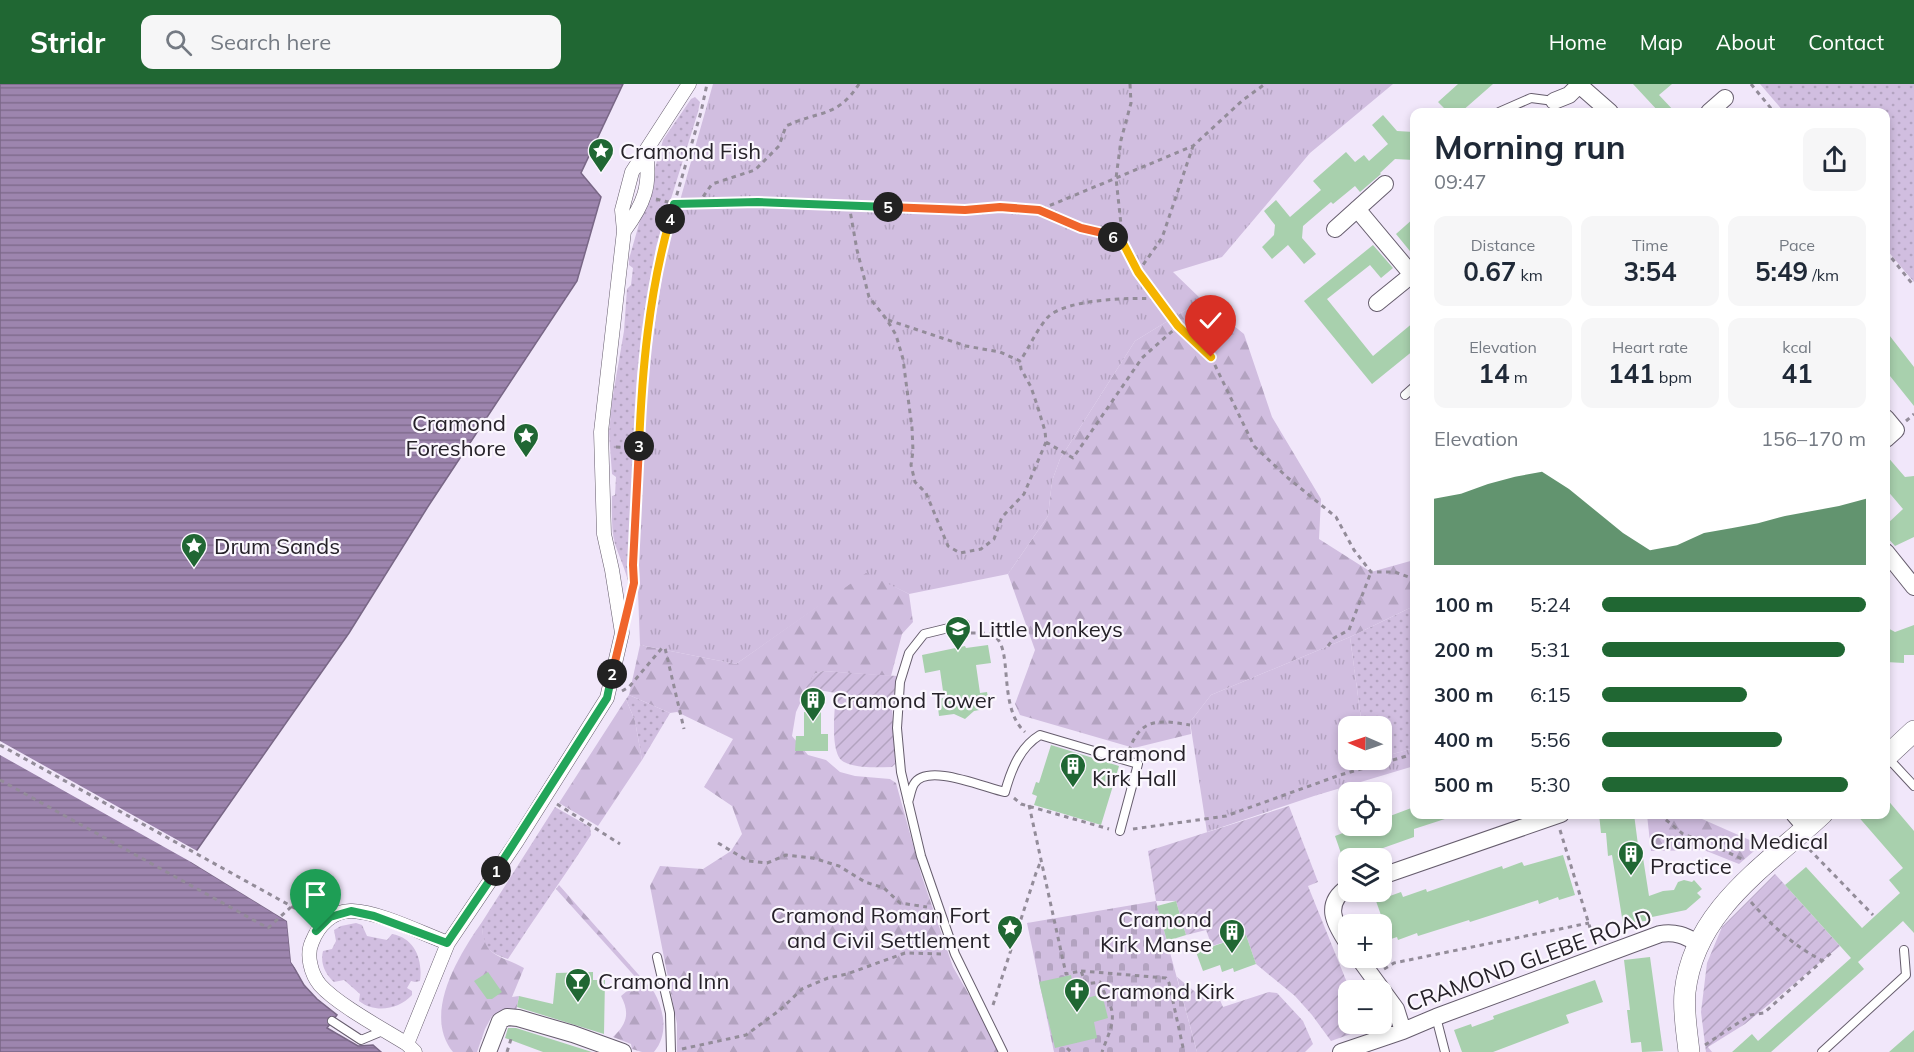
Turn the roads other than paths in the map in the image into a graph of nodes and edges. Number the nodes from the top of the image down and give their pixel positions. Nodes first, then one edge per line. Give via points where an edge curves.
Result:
1 (689, 84) edge
2 (1579, 85) edge
3 (1725, 98) dead end
4 (1554, 101) joint
5 (1508, 108) edge
6 (1605, 108) edge
7 (1714, 108) edge
8 (646, 153) junction
9 (1385, 184) dead end
10 (1357, 209) junction
11 (1335, 229) dead end
12 (624, 231) junction
13 (1410, 270) edge
14 (1410, 278) edge
15 (1377, 303) dead end
16 (1410, 391) edge
17 (1405, 395) dead end
18 (1890, 423) edge
19 (1890, 435) edge
20 (1890, 557) edge
21 (1914, 587) edge
22 (965, 624) road end
23 (1914, 731) edge
24 (1890, 753) edge
25 (1890, 761) edge
26 (1914, 786) edge
27 (908, 803) junction
28 (1546, 819) edge
29 (1805, 824) edge
30 (1120, 831) road end
31 (1392, 873) edge
32 (1338, 896) edge
33 (1338, 929) edge
34 (1698, 942) junction
35 (447, 943) junction
36 (1904, 950) dead end
37 (657, 957) dead end
38 (1366, 968) edge
39 (1436, 1017) junction
40 (332, 1021) dead end
41 (385, 1030) junction
42 (1403, 1031) junction
43 (411, 1048) edge
44 (1689, 1050) edge
45 (488, 1052) edge
46 (623, 1052) edge
47 (671, 1052) edge
48 (1003, 1052) edge
49 (1341, 1052) edge
50 (1445, 1052) edge
51 (1822, 1052) edge

1 - 8 street
2 - 4 street via 1569,95
2 - 6 street
3 - 7 street
4 - 5 lane via 1531,98
8 - 12 street via 632,172 626,190 622,210
8 - 12 street via 649,174 644,196
9 - 10 street
10 - 11 street
10 - 13 street
12 - 35 street via 601,432 604,534 622,633 607,698
14 - 15 street
16 - 17 lane
18 - 19 street via 1896,430
20 - 21 street
22 - 27 lane via 924,634 909,653 900,682 897,728
23 - 24 street
25 - 26 lane
27 - 30 lane via 915,782 942,774 1005,792 1012,769 1029,741 1040,735 1138,764
27 - 48 lane via 921,856 955,954
28 - 31 street
29 - 34 street via 1714,915
32 - 33 street via 1332,914
34 - 39 street, CRAMOND GLEBE ROAD via 1681,934 1660,934
34 - 44 street via 1685,994
35 - 41 street via 351,911 330,917 316,931 310,946 310,963 319,984
35 - 43 street
36 - 51 lane via 1906,975
37 - 47 lane via 670,1014
38 - 42 street via 1396,1009
39 - 42 street, CRAMOND GLEBE ROAD
39 - 50 lane
40 - 41 lane via 361,1040
41 - 43 street
42 - 49 street, CRAMOND GLEBE ROAD
45 - 46 street via 500,1021 511,1017

